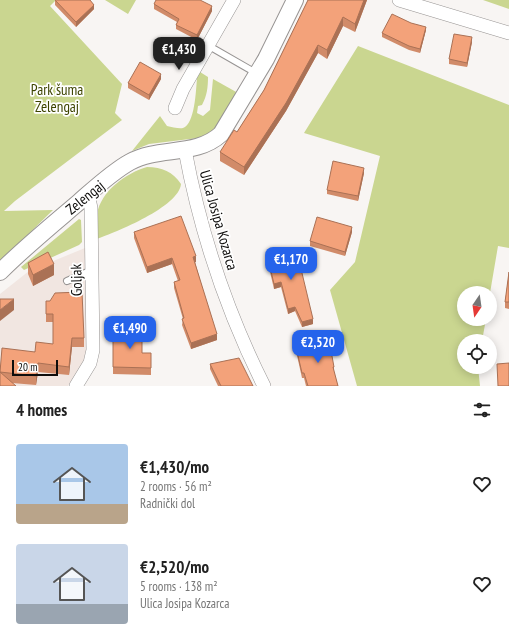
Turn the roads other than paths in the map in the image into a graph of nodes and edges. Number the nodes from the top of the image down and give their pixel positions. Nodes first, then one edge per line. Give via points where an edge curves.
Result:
1 (234, 0) edge
2 (295, 0) edge
3 (399, 0) edge
4 (509, 33) edge
5 (209, 46) junction
6 (258, 74) junction
7 (175, 108) dead end
8 (184, 150) junction
9 (88, 194) junction
10 (92, 270) junction
11 (0, 272) edge
12 (67, 280) dead end
13 (76, 386) edge
14 (264, 386) edge

1 - 5 street
2 - 6 street, Zelengaj
3 - 4 street
5 - 6 lane
5 - 7 street via 183,89
6 - 8 street, Zelengaj via 221,134 207,145
8 - 9 street, Zelengaj via 156,153 130,162
8 - 14 street, Ulica Josipa Kozarca via 195,200 229,308
9 - 10 street, Goljak via 91,208
9 - 11 street, Zelengaj
10 - 12 lane
10 - 13 street, Goljak via 93,350 90,363

